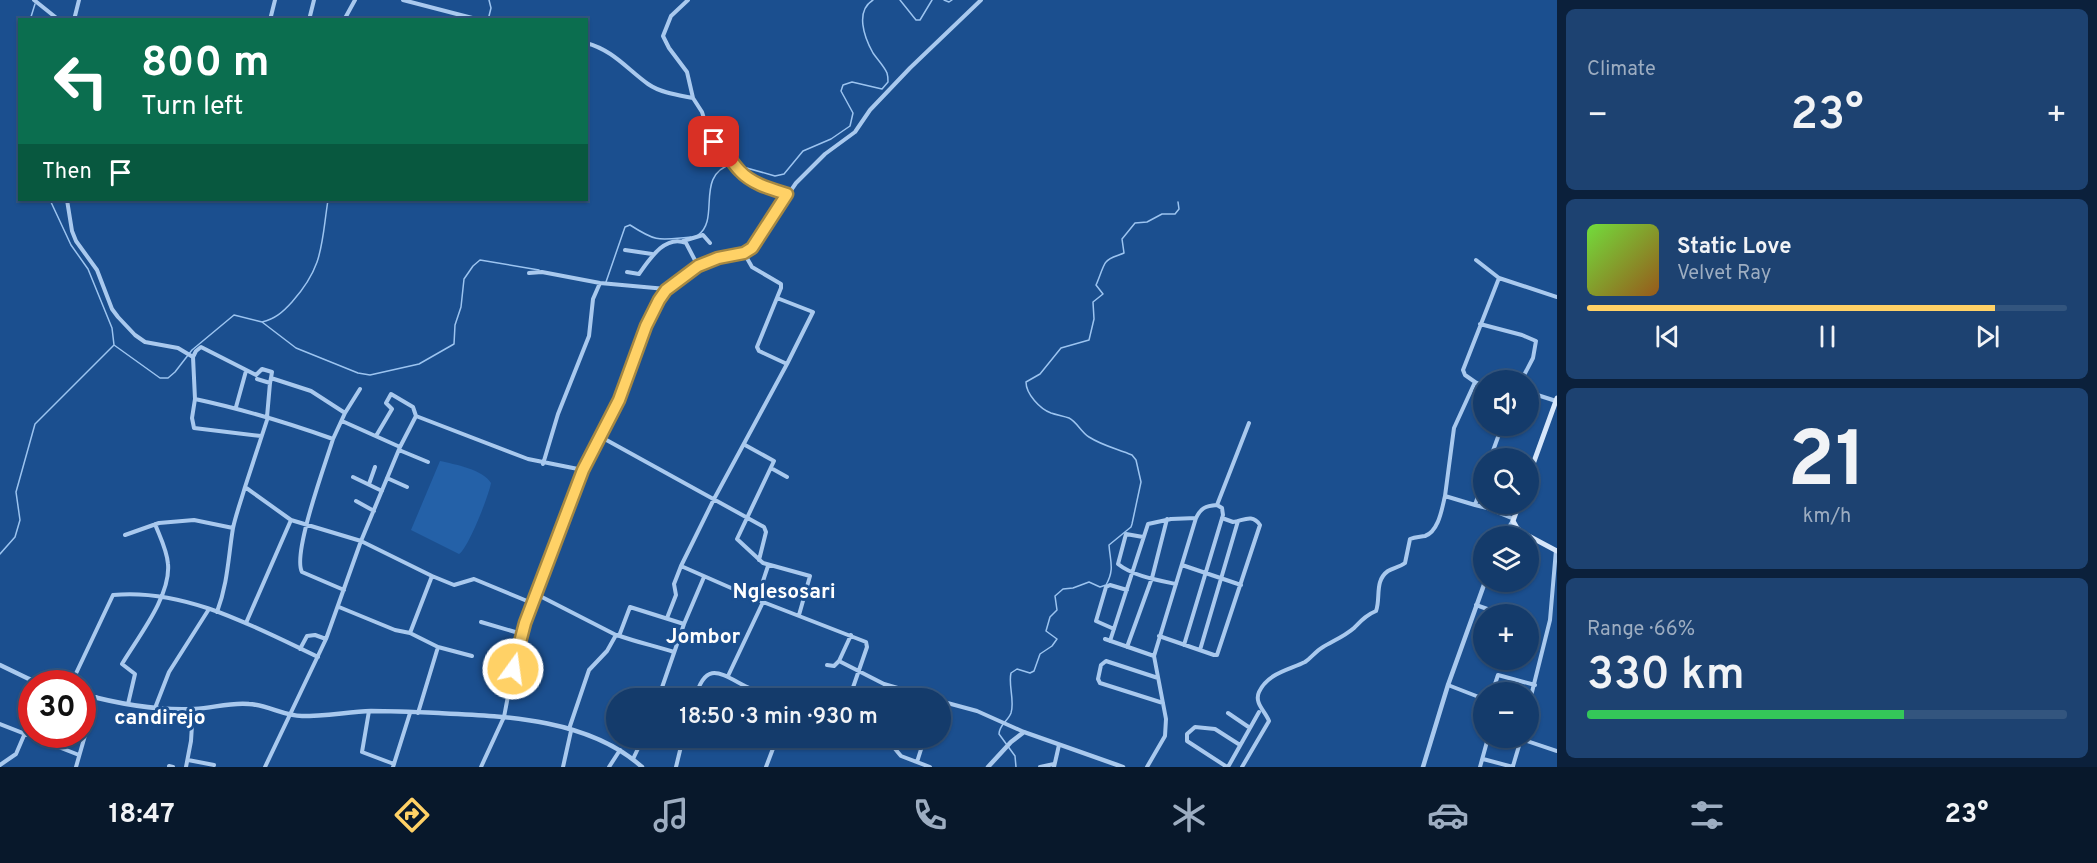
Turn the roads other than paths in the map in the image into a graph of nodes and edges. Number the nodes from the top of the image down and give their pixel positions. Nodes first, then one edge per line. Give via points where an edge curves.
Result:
1 (34, 0) edge
2 (79, 0) edge
3 (275, 0) edge
4 (314, 0) edge
5 (355, 0) edge
6 (404, 0) edge
7 (688, 0) edge
8 (981, 0) edge
9 (416, 2) edge
10 (58, 18) edge
11 (74, 18) edge
12 (270, 18) edge
13 (310, 18) edge
14 (345, 18) edge
15 (476, 18) edge
16 (588, 44) edge
17 (693, 98) junction
18 (787, 194) junction
19 (67, 201) edge
20 (682, 241) junction
21 (710, 243) dead end
22 (625, 250) dead end
23 (744, 253) junction
24 (652, 254) junction
25 (1476, 260) dead end
26 (698, 266) junction
27 (627, 272) dead end
28 (529, 273) dead end
29 (1499, 278) junction
30 (600, 283) junction
31 (666, 290) junction
32 (1557, 297) edge
33 (777, 298) junction
34 (1480, 324) junction
35 (191, 357) junction
36 (787, 364) junction
37 (246, 370) junction
38 (1527, 370) edge
39 (257, 379) dead end
40 (270, 380) junction
41 (1473, 381) edge
42 (1473, 386) edge
43 (360, 389) dead end
44 (1539, 395) edge
45 (195, 399) junction
46 (1557, 399) edge
47 (236, 408) junction
48 (345, 413) junction
49 (416, 416) junction
50 (267, 417) junction
51 (342, 421) junction
52 (1250, 423) dead end
53 (261, 436) junction
54 (376, 436) junction
55 (601, 437) junction
56 (333, 439) junction
57 (745, 445) junction
58 (1539, 448) edge
59 (400, 449) junction
60 (428, 462) dead end
61 (543, 464) junction
62 (375, 467) dead end
63 (771, 468) junction
64 (583, 470) junction
65 (353, 477) dead end
66 (788, 477) dead end
67 (387, 478) junction
68 (369, 484) junction
69 (245, 487) junction
70 (407, 487) dead end
71 (382, 491) junction
72 (1445, 496) junction
73 (714, 499) junction
74 (356, 501) dead end
75 (1473, 504) edge
76 (1217, 505) junction
77 (374, 511) junction
78 (1498, 514) edge
79 (1515, 514) edge
80 (747, 517) junction
81 (1196, 518) junction
82 (1222, 518) junction
83 (1167, 519) junction
84 (291, 520) junction
85 (1513, 520) junction
86 (1238, 521) junction
87 (155, 524) junction
88 (306, 524) junction
89 (1509, 526) edge
90 (233, 528) junction
91 (124, 535) dead end
92 (1143, 537) junction
93 (361, 541) junction
94 (1557, 550) edge
95 (759, 560) junction
96 (1182, 565) junction
97 (681, 566) junction
98 (768, 566) junction
99 (1133, 572) junction
100 (1205, 574) junction
101 (432, 576) junction
102 (704, 577) junction
103 (1152, 578) junction
104 (1221, 578) junction
105 (1176, 584) junction
106 (1240, 585) junction
107 (344, 590) junction
108 (1127, 590) junction
109 (536, 594) junction
110 (162, 596) junction
111 (757, 599) junction
112 (763, 602) junction
113 (532, 603) junction
114 (339, 606) junction
115 (208, 609) junction
116 (217, 612) junction
117 (1473, 614) edge
118 (799, 615) junction
119 (667, 618) junction
120 (481, 622) dead end
121 (246, 623) junction
122 (684, 624) junction
123 (1114, 628) junction
124 (410, 633) junction
125 (522, 634) junction
126 (618, 635) junction
127 (851, 635) junction
128 (1159, 636) junction
129 (326, 639) junction
130 (1184, 645) junction
131 (438, 647) junction
132 (1127, 647) junction
133 (300, 648) junction
134 (1200, 650) junction
135 (674, 652) junction
136 (472, 656) dead end
137 (1154, 656) junction
138 (318, 657) junction
139 (839, 661) junction
140 (0, 665) edge
141 (827, 665) dead end
142 (78, 670) edge
143 (858, 671) junction
144 (18, 674) edge
145 (728, 676) junction
146 (1158, 678) junction
147 (1496, 682) edge
148 (1524, 682) edge
149 (1536, 682) edge
150 (1448, 685) junction
151 (662, 688) edge
152 (698, 688) edge
153 (751, 688) edge
154 (853, 688) edge
155 (898, 688) edge
156 (1473, 695) edge
157 (96, 697) edge
158 (951, 703) edge
159 (1163, 703) junction
160 (128, 704) junction
161 (155, 708) junction
162 (193, 709) junction
163 (369, 711) junction
164 (418, 712) junction
165 (1259, 712) dead end
166 (410, 713) junction
167 (1228, 713) dead end
168 (289, 715) junction
169 (504, 717) junction
170 (0, 724) edge
171 (1250, 728) junction
172 (18, 730) edge
173 (570, 730) junction
174 (1024, 732) junction
175 (1539, 744) edge
176 (1059, 745) junction
177 (1240, 745) junction
178 (19, 748) edge
179 (62, 748) edge
180 (81, 748) edge
181 (638, 748) edge
182 (681, 748) edge
183 (773, 748) edge
184 (894, 748) edge
185 (921, 748) edge
186 (1486, 748) edge
187 (1518, 748) edge
188 (620, 750) junction
189 (1557, 751) edge
190 (79, 755) junction
191 (633, 759) junction
192 (1483, 759) junction
193 (188, 760) junction
194 (917, 762) junction
195 (0, 765) edge
196 (214, 765) dead end
197 (1054, 765) edge
198 (393, 766) edge
199 (76, 767) edge
200 (186, 767) edge
201 (265, 767) edge
202 (481, 767) edge
203 (563, 767) edge
204 (609, 767) edge
205 (642, 767) edge
206 (676, 767) edge
207 (766, 767) edge
208 (930, 767) edge
209 (988, 767) edge
210 (1040, 767) edge
211 (1123, 767) edge
212 (1148, 767) edge
213 (1228, 767) edge
214 (1242, 767) edge
215 (1423, 767) edge
216 (1480, 767) edge
217 (1513, 767) edge

1 - 10 street
2 - 11 street
3 - 12 street
4 - 13 street
5 - 14 street
6 - 9 street
7 - 17 street via 671,16 663,36 687,72
8 - 18 street via 910,68 855,132 813,166
9 - 15 street
16 - 17 street via 614,55 654,88
17 - 18 street via 710,138 740,172 754,182
18 - 23 street via 759,239
19 - 35 street via 76,241 97,270 117,317 145,342 178,348
20 - 21 street via 703,235
20 - 24 street
20 - 26 street
22 - 24 street
23 - 26 street
23 - 33 street via 752,267 781,284
24 - 27 street via 640,273
25 - 29 street
26 - 31 street
28 - 30 street
29 - 32 street
29 - 34 street
30 - 31 street
30 - 61 street via 593,299 589,336
31 - 55 street via 646,326
33 - 36 street via 757,347
33 - 36 street via 813,312
34 - 38 street via 1536,341
34 - 41 street via 1463,370
35 - 37 street via 201,347
35 - 45 street
36 - 57 street
37 - 40 street via 257,375 262,369 272,371
37 - 47 street
39 - 40 street
40 - 48 street via 311,391
40 - 50 street
42 - 72 street via 1454,428
43 - 48 street
44 - 46 street
45 - 47 street
45 - 53 street via 194,428
46 - 58 main road
47 - 50 street
48 - 51 street
49 - 54 street via 412,407 391,394 386,404 392,408
49 - 59 street
49 - 61 street
50 - 53 street
50 - 56 street
51 - 54 street
51 - 56 street
52 - 76 street
53 - 69 street
54 - 59 street
55 - 64 street
55 - 73 street
56 - 88 street
57 - 63 street via 773,460
57 - 73 street
59 - 60 street
59 - 67 street
61 - 64 street
62 - 68 street
63 - 66 street
63 - 80 street
64 - 109 street
65 - 68 street
67 - 70 street
67 - 71 street
68 - 71 street
69 - 84 street
69 - 90 street
71 - 77 street
72 - 75 street
72 - 214 street via 1432,532 1410,539 1405,563 1387,572 1380,581 1376,611 1306,661 1276,674 1259,692 1259,706 1269,721
73 - 80 street
73 - 97 street
74 - 77 street
76 - 81 street via 1201,509
76 - 82 street via 1224,510
77 - 93 street
78 - 85 street
79 - 85 main road
80 - 95 street via 766,531
80 - 95 street via 737,538
81 - 83 street
81 - 96 street
82 - 86 street
82 - 100 street
83 - 92 street via 1149,522
83 - 103 street
84 - 88 street
84 - 121 street
85 - 89 street
85 - 94 main road via 1523,533
86 - 104 street
86 - 106 street via 1250,518 1260,525
87 - 90 street via 194,520
87 - 91 street
87 - 110 street via 168,565
88 - 93 street
88 - 107 street via 301,570
90 - 116 street via 230,563
92 - 99 street
92 - 99 street via 1126,534 1118,560 1120,566
93 - 101 street
93 - 107 street
94 - 149 street via 1550,620
95 - 98 street
96 - 100 street
96 - 105 street
97 - 102 street
97 - 119 street
98 - 111 street
98 - 118 street via 810,576
99 - 103 street
99 - 108 street
100 - 104 street
100 - 130 street
101 - 113 street via 454,585 474,579
101 - 124 street
102 - 111 street
102 - 122 street
103 - 105 street
103 - 132 street
104 - 106 street
104 - 134 street
105 - 128 street
106 - 134 street via 1217,654
107 - 114 street
108 - 123 street
108 - 123 street via 1106,587 1096,621
109 - 113 street
109 - 126 street
110 - 115 street
110 - 142 street via 112,596
110 - 160 street via 122,664 135,674
111 - 112 street
112 - 118 street
112 - 145 street
113 - 125 street
114 - 124 street
114 - 129 street
115 - 116 street
115 - 161 street via 170,672
116 - 121 street
117 - 150 street
118 - 127 street
119 - 122 street
119 - 126 street via 630,607
120 - 125 street
121 - 133 street
122 - 135 street
123 - 132 street via 1107,640
124 - 131 street
125 - 169 street
126 - 135 street
126 - 173 street via 589,670
127 - 139 street
127 - 143 street via 867,646
128 - 130 street
128 - 137 street
129 - 133 street via 307,636
129 - 138 street
130 - 134 street
131 - 136 street
131 - 164 street
132 - 137 street
133 - 138 street
135 - 151 street
137 - 146 street
138 - 168 street
139 - 141 street via 834,666
139 - 143 street
140 - 144 street
143 - 154 street
143 - 155 street
145 - 152 street via 710,674
145 - 153 street
146 - 159 street
146 - 159 street via 1106,661 1098,679 1100,683
147 - 148 street via 1498,675
150 - 156 street
150 - 215 street
157 - 160 street
158 - 174 street
159 - 212 street via 1166,736
160 - 161 street
161 - 162 street
162 - 168 street via 252,704
162 - 193 street
163 - 166 street
163 - 168 street
163 - 198 street via 362,752
164 - 166 street
164 - 169 street
165 - 171 street
166 - 198 street
167 - 171 street
168 - 201 street
169 - 173 street
169 - 202 street
170 - 172 street
171 - 177 street
173 - 188 street
173 - 203 street
174 - 176 street
174 - 209 street
175 - 189 street
176 - 197 street
176 - 211 street
177 - 213 street
177 - 213 street via 1210,727 1195,727 1187,734 1187,741
178 - 195 street
179 - 190 street
180 - 190 street
181 - 191 street
182 - 206 street
183 - 207 street
184 - 194 street via 899,755
185 - 194 street
186 - 192 street
187 - 217 street
188 - 191 street
188 - 204 street
190 - 199 street
191 - 205 street
192 - 216 street
192 - 217 street
193 - 196 street
193 - 200 street
194 - 208 street
197 - 210 street

